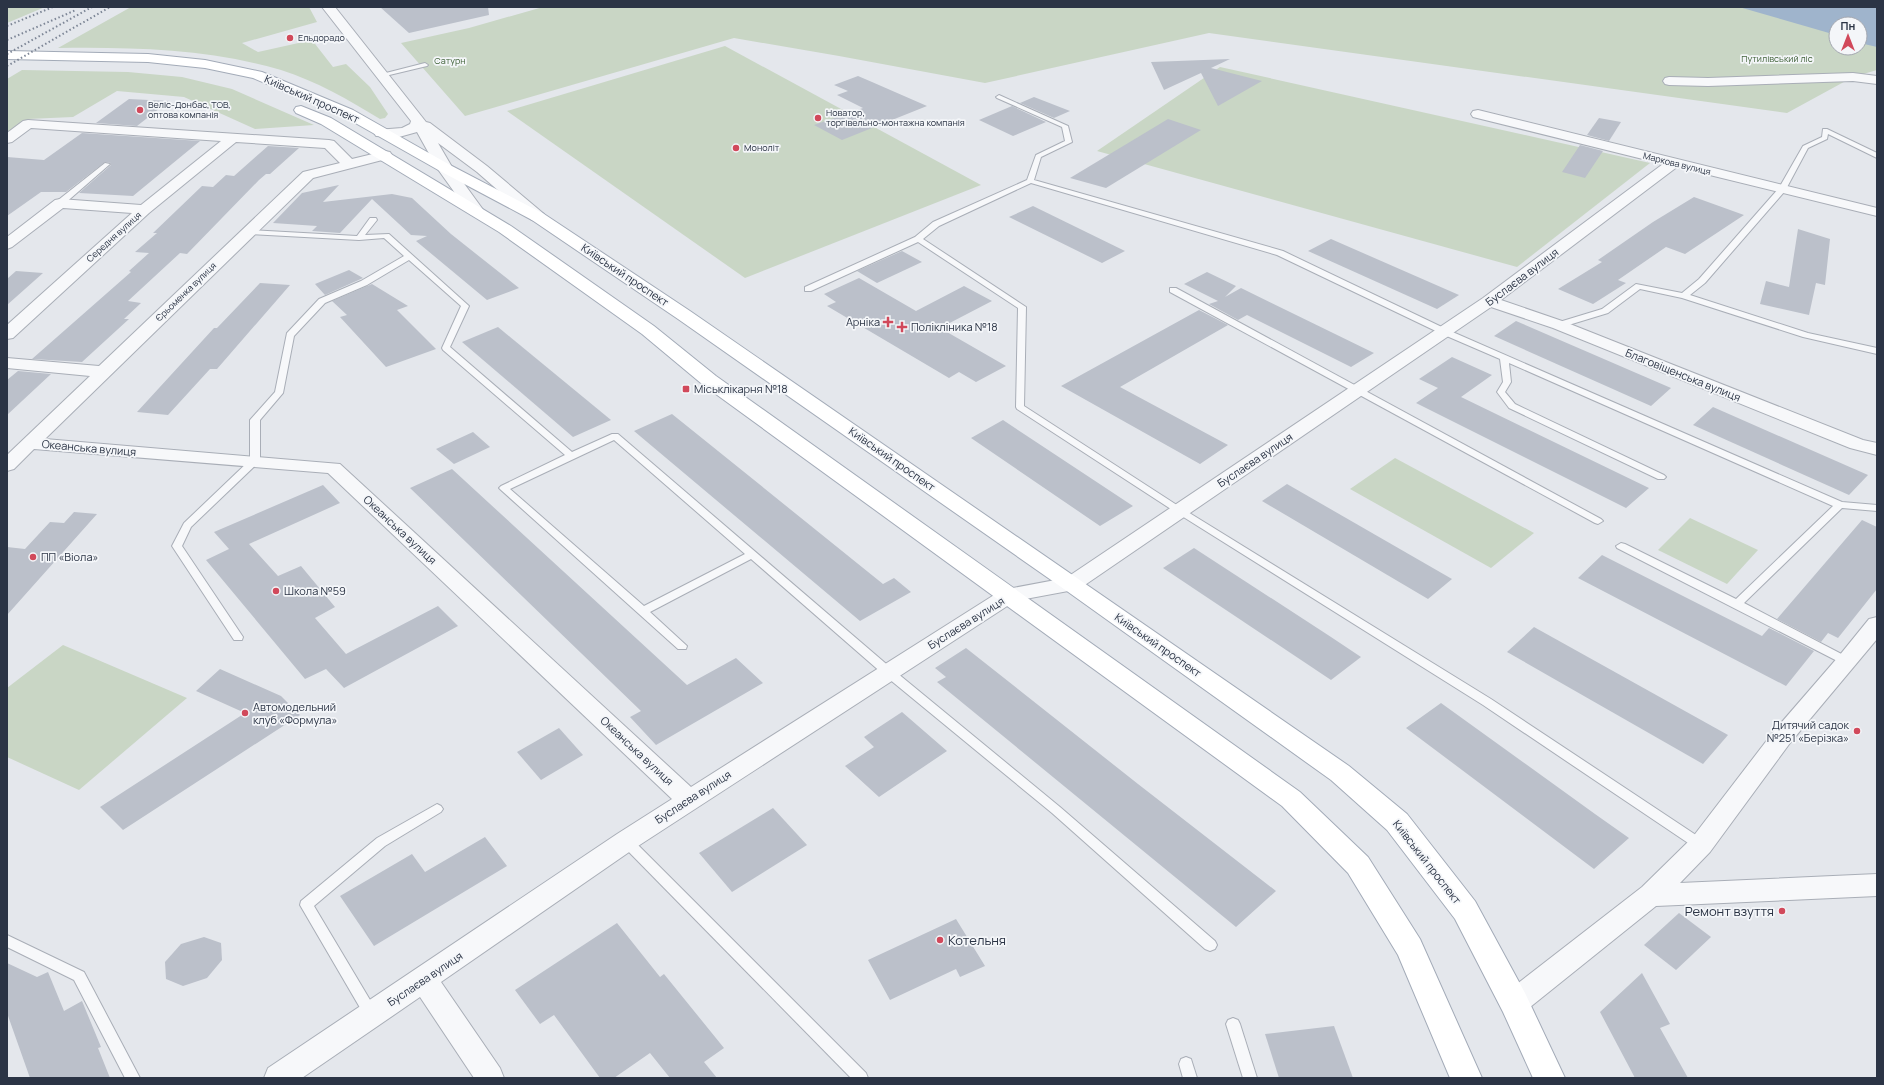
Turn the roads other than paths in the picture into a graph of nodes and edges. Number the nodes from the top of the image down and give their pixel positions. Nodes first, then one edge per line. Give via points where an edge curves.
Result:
1 (328, 7) edge
2 (7, 55) edge
3 (7, 62) edge
4 (426, 65) dead end
5 (381, 75) junction
6 (1877, 80) edge
7 (1669, 81) dead end
8 (246, 86) dead end
9 (999, 97) dead end
10 (290, 105) dead end
11 (1478, 114) dead end
12 (418, 121) junction
13 (381, 133) junction
14 (7, 138) edge
15 (233, 138) junction
16 (385, 155) junction
17 (1877, 156) edge
18 (1673, 162) junction
19 (106, 164) dead end
20 (349, 164) junction
21 (445, 168) junction
22 (1030, 181) junction
23 (1782, 189) junction
24 (60, 203) junction
25 (144, 210) junction
26 (476, 211) junction
27 (1877, 212) edge
28 (538, 217) junction
29 (373, 220) dead end
30 (505, 229) junction
31 (248, 232) junction
32 (359, 238) junction
33 (918, 239) junction
34 (7, 244) edge
35 (409, 257) junction
36 (808, 289) dead end
37 (1173, 290) dead end
38 (1684, 296) junction
39 (1489, 301) junction
40 (1559, 325) junction
41 (1445, 332) junction
42 (7, 334) edge
43 (1877, 351) edge
44 (1504, 358) junction
45 (7, 363) edge
46 (104, 372) junction
47 (1359, 390) junction
48 (30, 443) junction
49 (1877, 450) edge
50 (571, 456) junction
51 (255, 461) junction
52 (7, 465) edge
53 (1661, 477) dead end
54 (1840, 505) junction
55 (1877, 508) edge
56 (1180, 511) junction
57 (1598, 522) dead end
58 (1620, 546) dead end
59 (752, 554) junction
60 (1072, 584) junction
61 (1010, 595) junction
62 (1737, 604) junction
63 (643, 611) junction
64 (1877, 624) edge
65 (238, 637) dead end
66 (682, 646) dead end
67 (1847, 662) junction
68 (887, 672) junction
69 (689, 800) junction
70 (437, 808) dead end
71 (626, 841) junction
72 (1701, 845) junction
73 (1877, 885) edge
74 (1651, 895) junction
75 (7, 941) edge
76 (1210, 945) dead end
77 (424, 980) junction
78 (1514, 1003) junction
79 (372, 1015) junction
80 (1233, 1024) dead end
81 (133, 1078) edge
82 (278, 1078) edge
83 (490, 1078) edge
84 (861, 1078) edge
85 (1250, 1078) edge
86 (1466, 1078) edge
87 (1549, 1078) edge

1 - 5 street
2 - 13 main road, Київський проспект via 82,55 205,64 257,75 348,113
3 - 8 main road, Київський проспект via 136,66 192,72
4 - 5 lane
5 - 12 street
6 - 7 street via 1854,77
9 - 22 lane via 1065,126 1069,142 1038,156
10 - 16 main road, Київський проспект via 326,121
11 - 18 street, Маркова вулиця
12 - 13 street via 416,126 408,131
12 - 21 street
12 - 28 street via 482,169
13 - 21 main road, Київський проспект
14 - 15 street via 28,124
15 - 20 street via 329,144
15 - 25 street
16 - 20 street, Єрьоменка вулиця
16 - 26 main road, Київський проспект
17 - 23 lane via 1825,130 1824,138 1805,147
18 - 23 street, Маркова вулиця
18 - 39 street, Буслаєва вулиця
19 - 24 lane
20 - 31 street, Єрьоменка вулиця via 308,175
21 - 26 street
21 - 28 main road, Київський проспект
22 - 33 lane via 936,224
22 - 41 lane via 1280,253
23 - 27 street, Маркова вулиця
23 - 38 lane via 1702,281
24 - 25 street, Середня вулиця
24 - 34 street
25 - 42 street, Середня вулиця
26 - 30 main road, Київський проспект
28 - 30 main road
28 - 60 main road, Київський проспект
29 - 32 lane
30 - 61 main road, Київський проспект via 648,330 709,380
31 - 32 lane
31 - 46 street, Єрьоменка вулиця
32 - 35 lane via 386,236
33 - 36 lane
33 - 56 lane via 1022,307 1020,407
35 - 50 lane via 465,306 446,348
35 - 51 lane via 364,283 322,300 290,335 279,393 255,420
37 - 47 lane
38 - 40 lane via 1639,286 1605,311
38 - 43 lane via 1806,335
39 - 40 street, Благовіщенська вулиця
39 - 41 street, Буслаєва вулиця
40 - 49 street, Благовіщенська вулиця
41 - 44 lane
41 - 47 street, Буслаєва вулиця
44 - 53 lane via 1507,382 1501,392 1512,406
44 - 54 lane
45 - 46 street
46 - 48 street, Єрьоменка вулиця
47 - 56 street, Буслаєва вулиця
47 - 57 lane
48 - 51 street, Океанська вулиця
48 - 52 street, Єрьоменка вулиця
50 - 59 lane via 615,436
50 - 63 lane via 504,488
51 - 65 lane via 187,525 177,546
51 - 69 street, Океанська вулиця via 333,468
54 - 55 lane
54 - 62 lane
56 - 60 street, Буслаєва вулиця
56 - 72 lane via 1487,702
58 - 62 lane
59 - 63 lane
59 - 68 lane
60 - 61 street, Буслаєва вулиця
60 - 78 main road, Київський проспект via 1340,773 1398,822 1465,910
61 - 68 street, Буслаєва вулиця
61 - 86 main road, Київський проспект via 1291,799 1358,865 1410,948
62 - 67 lane
63 - 66 lane
64 - 67 street
67 - 72 street via 1782,737
68 - 69 street, Буслаєва вулиця
68 - 76 lane via 1056,810
69 - 71 street, Буслаєва вулиця
70 - 79 lane via 381,842 306,905
71 - 77 street, Буслаєва вулиця
71 - 84 lane
72 - 74 street
73 - 74 street
74 - 78 street
75 - 81 lane via 79,976
77 - 79 street, Буслаєва вулиця
77 - 83 street
78 - 87 main road, Київський проспект
79 - 82 street, Буслаєва вулиця
80 - 85 lane

